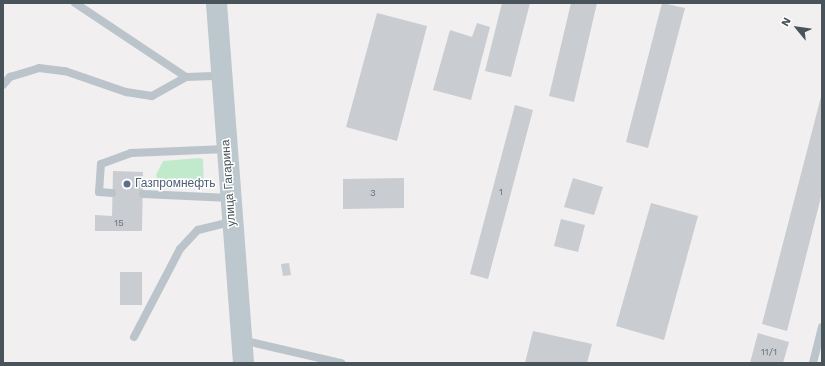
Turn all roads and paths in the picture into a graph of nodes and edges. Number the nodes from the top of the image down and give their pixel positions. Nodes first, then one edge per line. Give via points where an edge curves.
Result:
1 (75, 3) edge
2 (216, 3) edge
3 (221, 76) junction
4 (186, 77) junction
5 (3, 85) edge
6 (226, 148) junction
7 (112, 193) dead end
8 (143, 194) dead end
9 (230, 198) junction
10 (232, 222) junction
11 (822, 327) edge
12 (134, 337) dead end
13 (241, 340) junction
14 (316, 360) edge
15 (243, 363) edge
16 (341, 363) edge
17 (813, 363) edge

1 - 4 lane
2 - 3 main road, улица Гагарина
3 - 4 lane
3 - 6 main road, улица Гагарина
4 - 5 lane via 152,96 126,92 65,71 39,68 10,77
6 - 7 lane via 131,153 101,164 99,192
6 - 9 main road, улица Гагарина
8 - 9 lane
9 - 10 main road, улица Гагарина
10 - 12 lane via 198,230 180,249
10 - 13 main road, улица Гагарина
11 - 17 lane
13 - 14 lane
13 - 15 main road, улица Гагарина
14 - 16 lane

